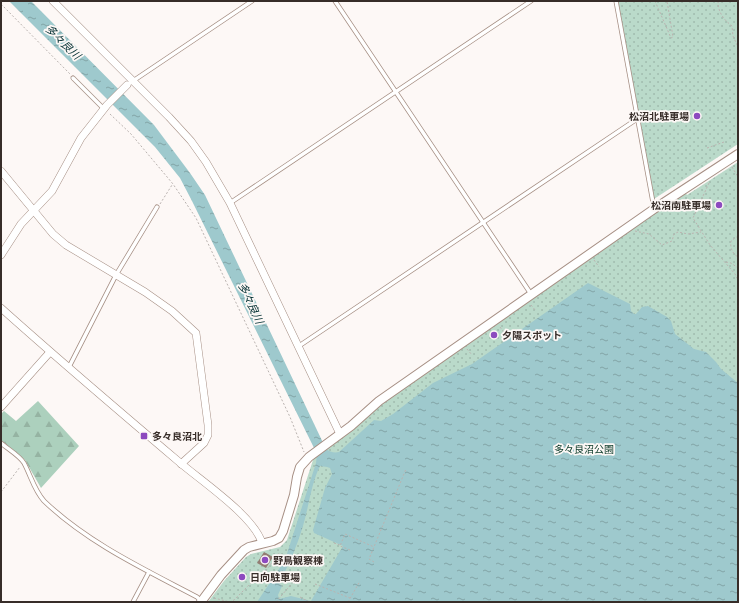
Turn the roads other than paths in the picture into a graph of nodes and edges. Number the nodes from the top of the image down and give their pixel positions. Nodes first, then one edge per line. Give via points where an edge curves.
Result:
1 (53, 1) edge
2 (252, 1) edge
3 (335, 1) edge
4 (531, 1) edge
5 (616, 1) edge
6 (73, 78) road end
7 (130, 83) junction
8 (396, 92) junction
9 (106, 107) junction
10 (637, 119) junction
11 (738, 154) edge
12 (1, 171) edge
13 (230, 203) junction
14 (157, 207) road end
15 (654, 209) junction
16 (34, 211) junction
17 (484, 221) junction
18 (1, 255) edge
19 (116, 275) junction
20 (532, 294) junction
21 (1, 308) edge
22 (299, 346) junction
23 (50, 352) junction
24 (69, 367) junction
25 (1, 407) edge
26 (340, 434) junction
27 (1, 444) edge
28 (181, 464) junction
29 (262, 543) junction
30 (149, 572) junction
31 (133, 602) edge
32 (201, 602) edge

1 - 7 street
2 - 7 lane
3 - 8 lane
4 - 8 lane
5 - 10 lane
6 - 9 lane
7 - 9 street
7 - 13 street via 169,117 190,141 206,162
8 - 13 lane
8 - 17 lane
9 - 16 street via 81,138 52,191
10 - 15 lane
10 - 17 lane
11 - 15 street
12 - 16 street
13 - 22 street
14 - 19 lane
15 - 20 street
16 - 18 street
16 - 19 street via 66,245
17 - 20 lane
17 - 22 lane
19 - 24 lane
19 - 28 street via 172,311 196,333 208,435 204,443
20 - 26 street via 379,401
21 - 23 street
22 - 26 street
23 - 24 street
23 - 25 street
24 - 28 street
26 - 29 street via 308,458 298,470 294,495 281,534 276,540
27 - 30 lane via 24,462 31,480 44,500 98,542
28 - 29 street via 232,505 250,523
29 - 32 street via 244,550
30 - 31 lane
30 - 32 lane

